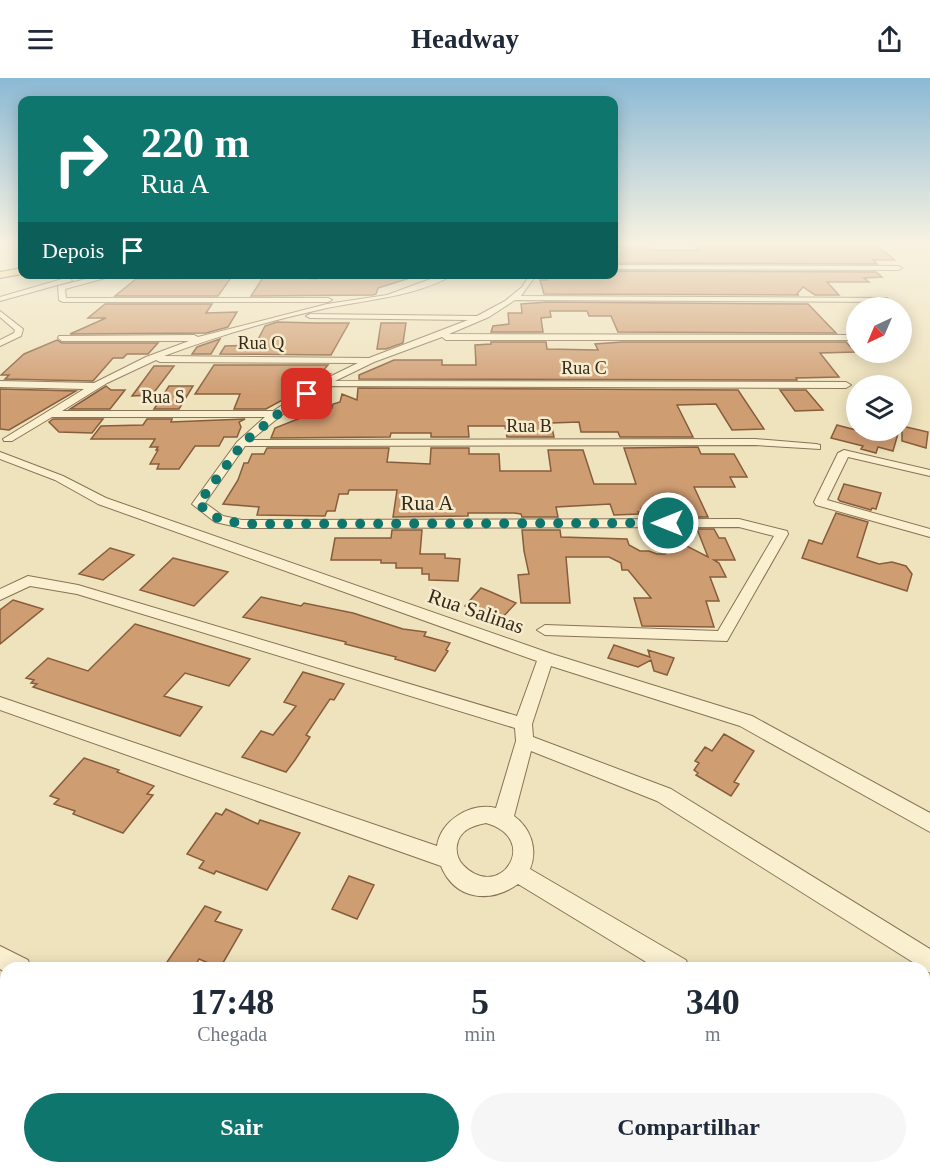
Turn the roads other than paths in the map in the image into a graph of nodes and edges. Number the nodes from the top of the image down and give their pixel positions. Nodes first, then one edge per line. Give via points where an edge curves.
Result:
1 (18, 294) edge
2 (62, 294) edge
3 (400, 294) edge
4 (520, 294) edge
5 (516, 298) junction
6 (0, 299) edge
7 (370, 300) junction
8 (846, 300) edge
9 (285, 316) junction
10 (2, 317) edge
11 (478, 318) junction
12 (440, 336) junction
13 (62, 338) dead end
14 (846, 338) edge
15 (204, 339) junction
16 (0, 343) edge
17 (149, 359) junction
18 (373, 360) junction
19 (0, 384) edge
20 (321, 384) junction
21 (846, 385) dead end
22 (95, 386) junction
23 (48, 414) junction
24 (278, 414) junction
25 (8, 439) dead end
26 (243, 443) junction
27 (816, 447) dead end
28 (0, 455) edge
29 (930, 473) edge
30 (930, 533) edge
31 (0, 595) edge
32 (545, 630) dead end
33 (546, 658) junction
34 (0, 703) edge
35 (524, 733) junction
36 (503, 819) junction
37 (930, 823) edge
38 (446, 858) junction
39 (518, 873) junction
40 (668, 962) edge
41 (930, 962) edge

1 - 6 street
2 - 7 street via 63,300
3 - 7 street
4 - 5 street, Rua A
5 - 8 street
5 - 11 street, Rua A
7 - 9 street
9 - 11 street
9 - 15 street
10 - 16 street via 19,329 18,334
11 - 12 street, Rua A
12 - 14 street
12 - 18 street, Rua A
13 - 15 street
15 - 17 street
17 - 18 street, Rua Q
17 - 22 street
18 - 20 street, Rua A
19 - 22 street
20 - 21 street, Rua C
20 - 24 street, Rua A
22 - 23 street
23 - 24 street, Rua S
23 - 25 street
24 - 26 street, Rua A
26 - 27 street, Rua B via 755,442
26 - 32 street, Rua A via 198,504 219,519 242,524 739,523 782,534 722,637
28 - 33 street, Rua Salinas via 59,478 102,501
29 - 30 street via 844,453 820,502
31 - 35 street via 28,581 78,590
33 - 35 street
33 - 37 street, Rua Salinas via 746,722
34 - 38 street
35 - 36 street
35 - 41 street via 664,795
36 - 38 street via 486,814 468,817 446,841
36 - 39 street via 516,829 523,843 524,858
38 - 39 street via 454,873 468,884 486,888 504,884
39 - 40 street

